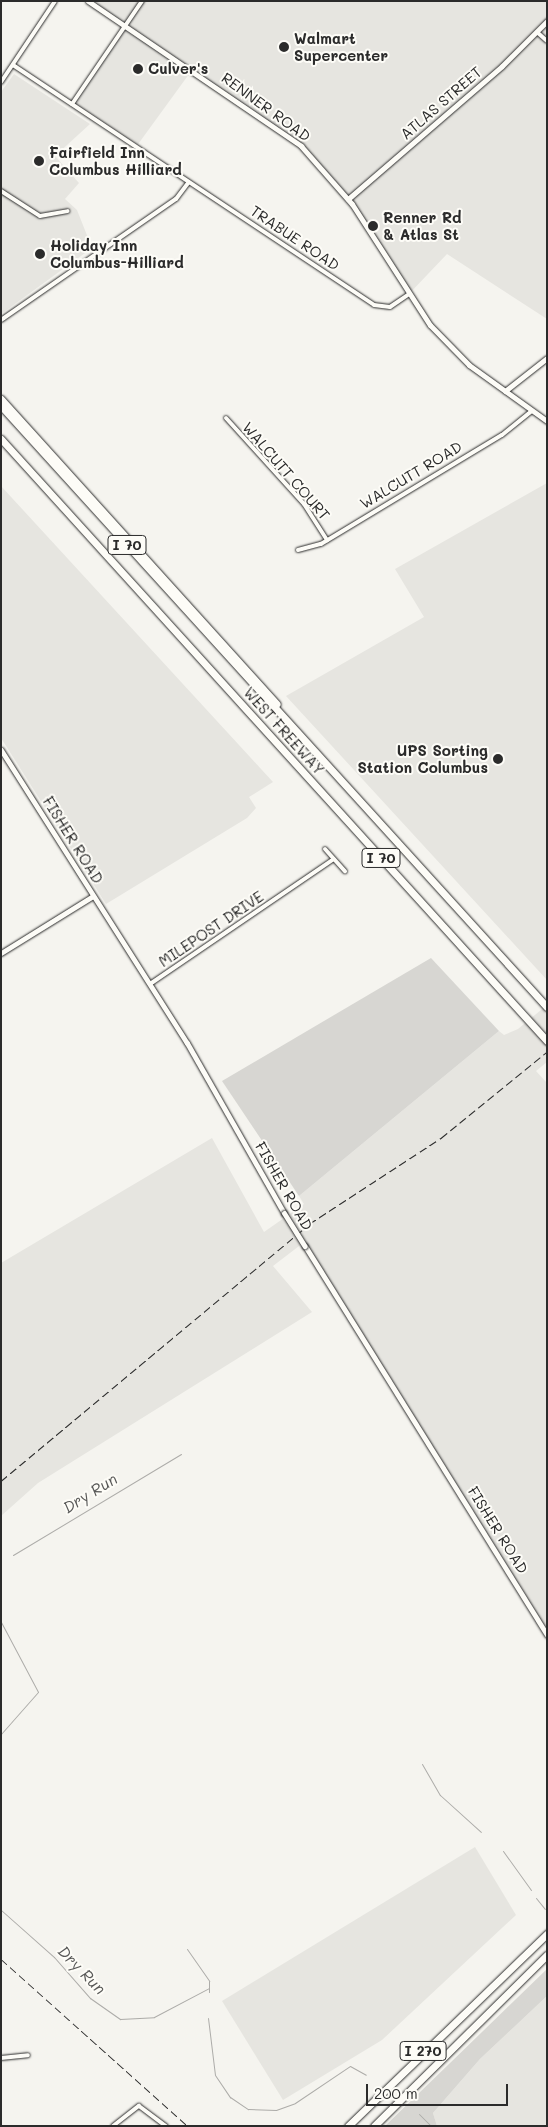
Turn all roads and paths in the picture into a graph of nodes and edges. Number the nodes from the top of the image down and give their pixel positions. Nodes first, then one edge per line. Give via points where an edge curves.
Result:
1 (55, 1) edge
2 (88, 1) edge
3 (142, 1) edge
4 (547, 22) edge
5 (125, 26) junction
6 (537, 32) junction
7 (547, 40) edge
8 (13, 65) junction
9 (1, 82) edge
10 (72, 104) junction
11 (189, 182) junction
12 (1, 191) edge
13 (348, 199) junction
14 (68, 211) dead end
15 (408, 295) junction
16 (1, 320) edge
17 (547, 358) edge
18 (505, 392) junction
19 (1, 399) edge
20 (1, 406) edge
21 (532, 411) junction
22 (226, 418) dead end
23 (547, 421) edge
24 (1, 439) edge
25 (328, 540) junction
26 (298, 550) dead end
27 (312, 747) junction
28 (1, 750) edge
29 (325, 849) dead end
30 (334, 859) junction
31 (345, 871) dead end
32 (93, 896) junction
33 (1, 953) edge
34 (150, 984) junction
35 (547, 1007) edge
36 (547, 1041) edge
37 (547, 1635) edge
38 (547, 1934) edge
39 (547, 1955) edge
40 (547, 1961) edge
41 (512, 1990) junction
42 (28, 2055) dead end
43 (1, 2058) edge
44 (113, 2126) edge
45 (166, 2126) edge
46 (348, 2126) edge
47 (374, 2126) edge

1 - 8 street
2 - 5 main road, RENNER ROAD
3 - 5 street
4 - 6 main road, ATLAS STREET
5 - 10 street
5 - 13 main road, RENNER ROAD via 299,144
6 - 7 street
6 - 13 main road, ATLAS STREET
8 - 9 street
8 - 10 street, TRABUE ROAD
10 - 11 street, TRABUE ROAD
11 - 15 street, TRABUE ROAD via 374,306 390,307
11 - 16 street via 176,198
12 - 14 street via 40,216
13 - 15 main road, RENNER ROAD
15 - 18 main road via 453,351
17 - 18 main road
18 - 21 main road
19 - 27 highway via 282,709
20 - 27 highway, WEST FREEWAY / I 70
21 - 23 main road
21 - 25 street, WALCUTT ROAD via 502,435
22 - 25 street, WALCUTT COURT via 304,504
24 - 36 highway, WEST FREEWAY / I 70
25 - 26 street, WALCUTT ROAD
27 - 35 highway, WEST FREEWAY / I 70
28 - 32 main road, FISHER ROAD
29 - 30 street
30 - 31 street
30 - 34 street, MILEPOST DRIVE
32 - 33 main road
32 - 34 main road, FISHER ROAD
34 - 37 main road, FISHER ROAD, bridge via 284,1213
38 - 46 highway, I 270
39 - 41 highway, I 270
40 - 41 highway
41 - 47 highway, I 270
42 - 43 street
44 - 45 street via 136,2107 149,2109

